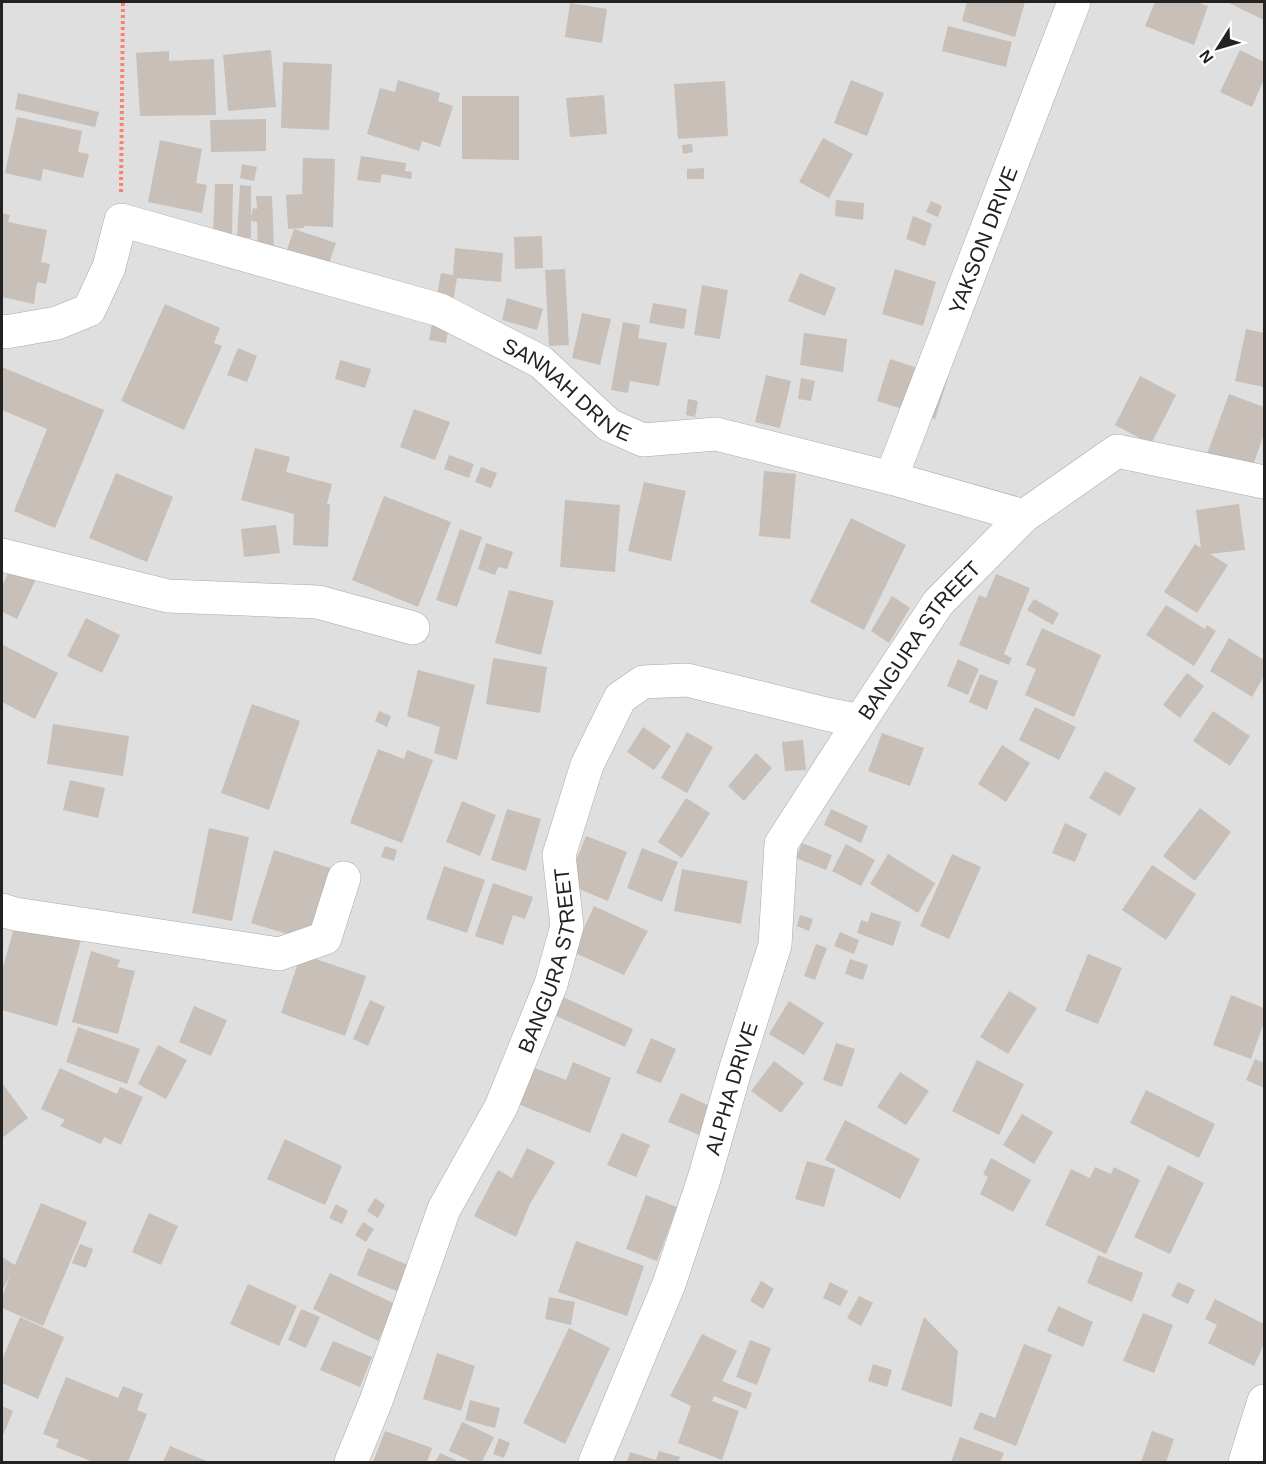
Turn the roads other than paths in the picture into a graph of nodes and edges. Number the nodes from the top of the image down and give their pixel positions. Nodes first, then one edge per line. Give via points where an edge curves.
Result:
1 (1074, 2) edge
2 (2, 331) edge
3 (891, 478) junction
4 (1264, 482) edge
5 (1024, 516) junction
6 (2, 555) edge
7 (413, 628) dead end
8 (860, 721) junction
9 (344, 878) dead end
10 (2, 910) edge
11 (1264, 1401) edge
12 (351, 1462) edge
13 (595, 1462) edge
14 (1245, 1462) edge

1 - 3 street, YAKSON DRIVE
2 - 3 street, SANNAH DRIVE via 57,323 89,310 109,267 121,220 441,310 541,362 609,425 643,440 716,434
3 - 5 street, SANNAH DRIVE
4 - 5 street, BANGURA STREET via 1118,451
5 - 8 street, BANGURA STREET via 938,603
6 - 7 street via 168,596 318,602
8 - 12 street, BANGURA STREET via 687,680 643,682 620,698 587,765 559,855 567,926 551,984 501,1107 444,1209
8 - 13 street, ALPHA DRIVE via 781,844 775,945 705,1179 669,1284
9 - 10 street via 326,938 279,954
11 - 14 street

